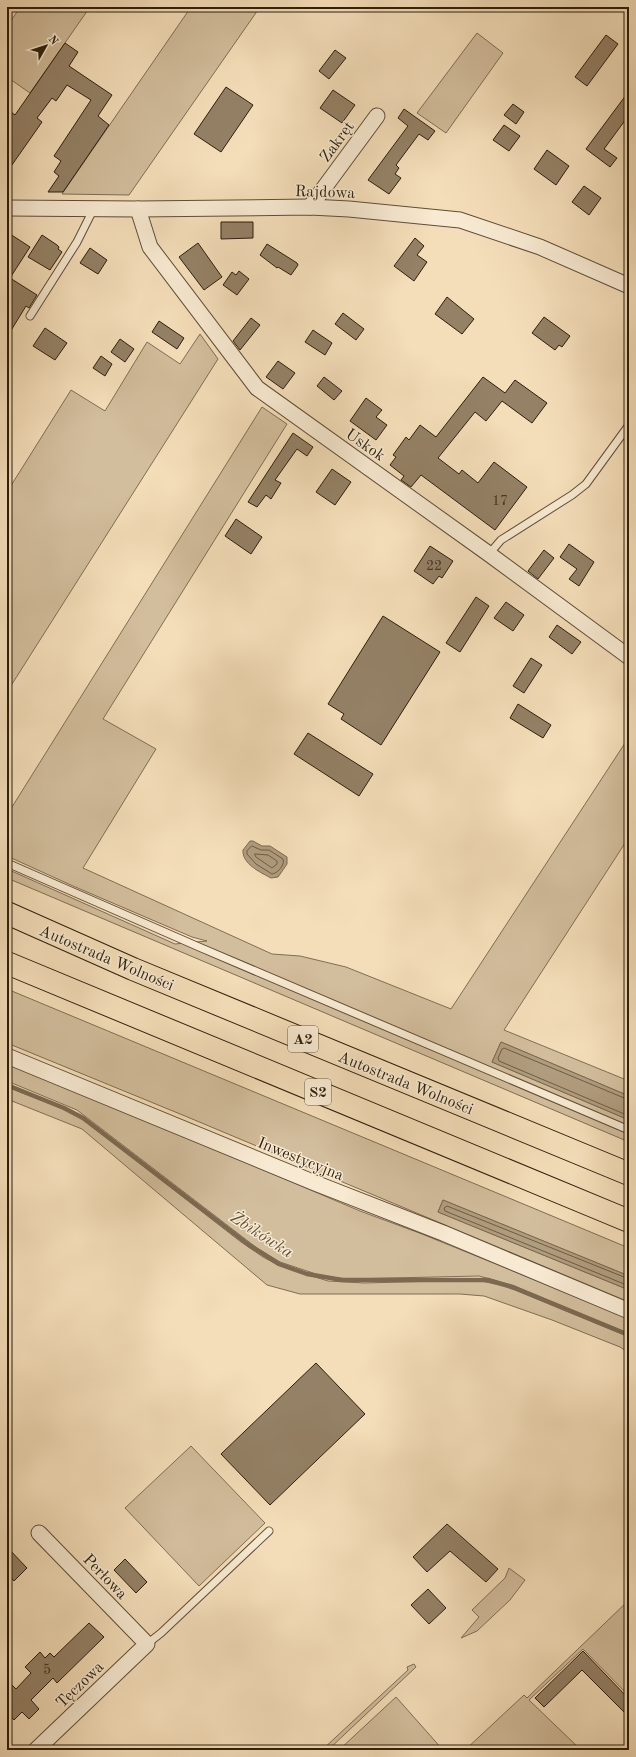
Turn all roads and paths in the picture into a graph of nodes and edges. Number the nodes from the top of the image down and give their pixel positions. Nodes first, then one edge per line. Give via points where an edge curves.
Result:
1 (377, 116) dead end
2 (7, 208) edge
3 (94, 208) junction
4 (310, 208) junction
5 (138, 209) junction
6 (629, 286) edge
7 (30, 316) dead end
8 (629, 425) edge
9 (489, 554) junction
10 (629, 657) edge
11 (7, 863) edge
12 (7, 913) edge
13 (7, 963) edge
14 (7, 1056) edge
15 (629, 1130) edge
16 (629, 1174) edge
17 (629, 1221) edge
18 (629, 1311) edge
19 (269, 1531) dead end
20 (39, 1533) dead end
21 (147, 1644) junction
22 (36, 1750) edge

1 - 4 street, Zakręt
2 - 3 street, Rajdowa
3 - 5 street, Rajdowa
3 - 7 lane via 77,242
4 - 5 street, Rajdowa
4 - 6 street, Rajdowa via 349,209 460,220 540,247
5 - 9 street, Uskok via 150,247 257,388
8 - 9 lane via 586,484 501,540
9 - 10 street, Uskok
11 - 15 lane
12 - 16 highway, Autostrada Wolności / A2 via 133,969
13 - 17 highway, S2
14 - 18 street, Inwestycyjna
19 - 21 lane via 161,1634
20 - 21 street, Perłowa
21 - 22 street, Tęczowa

